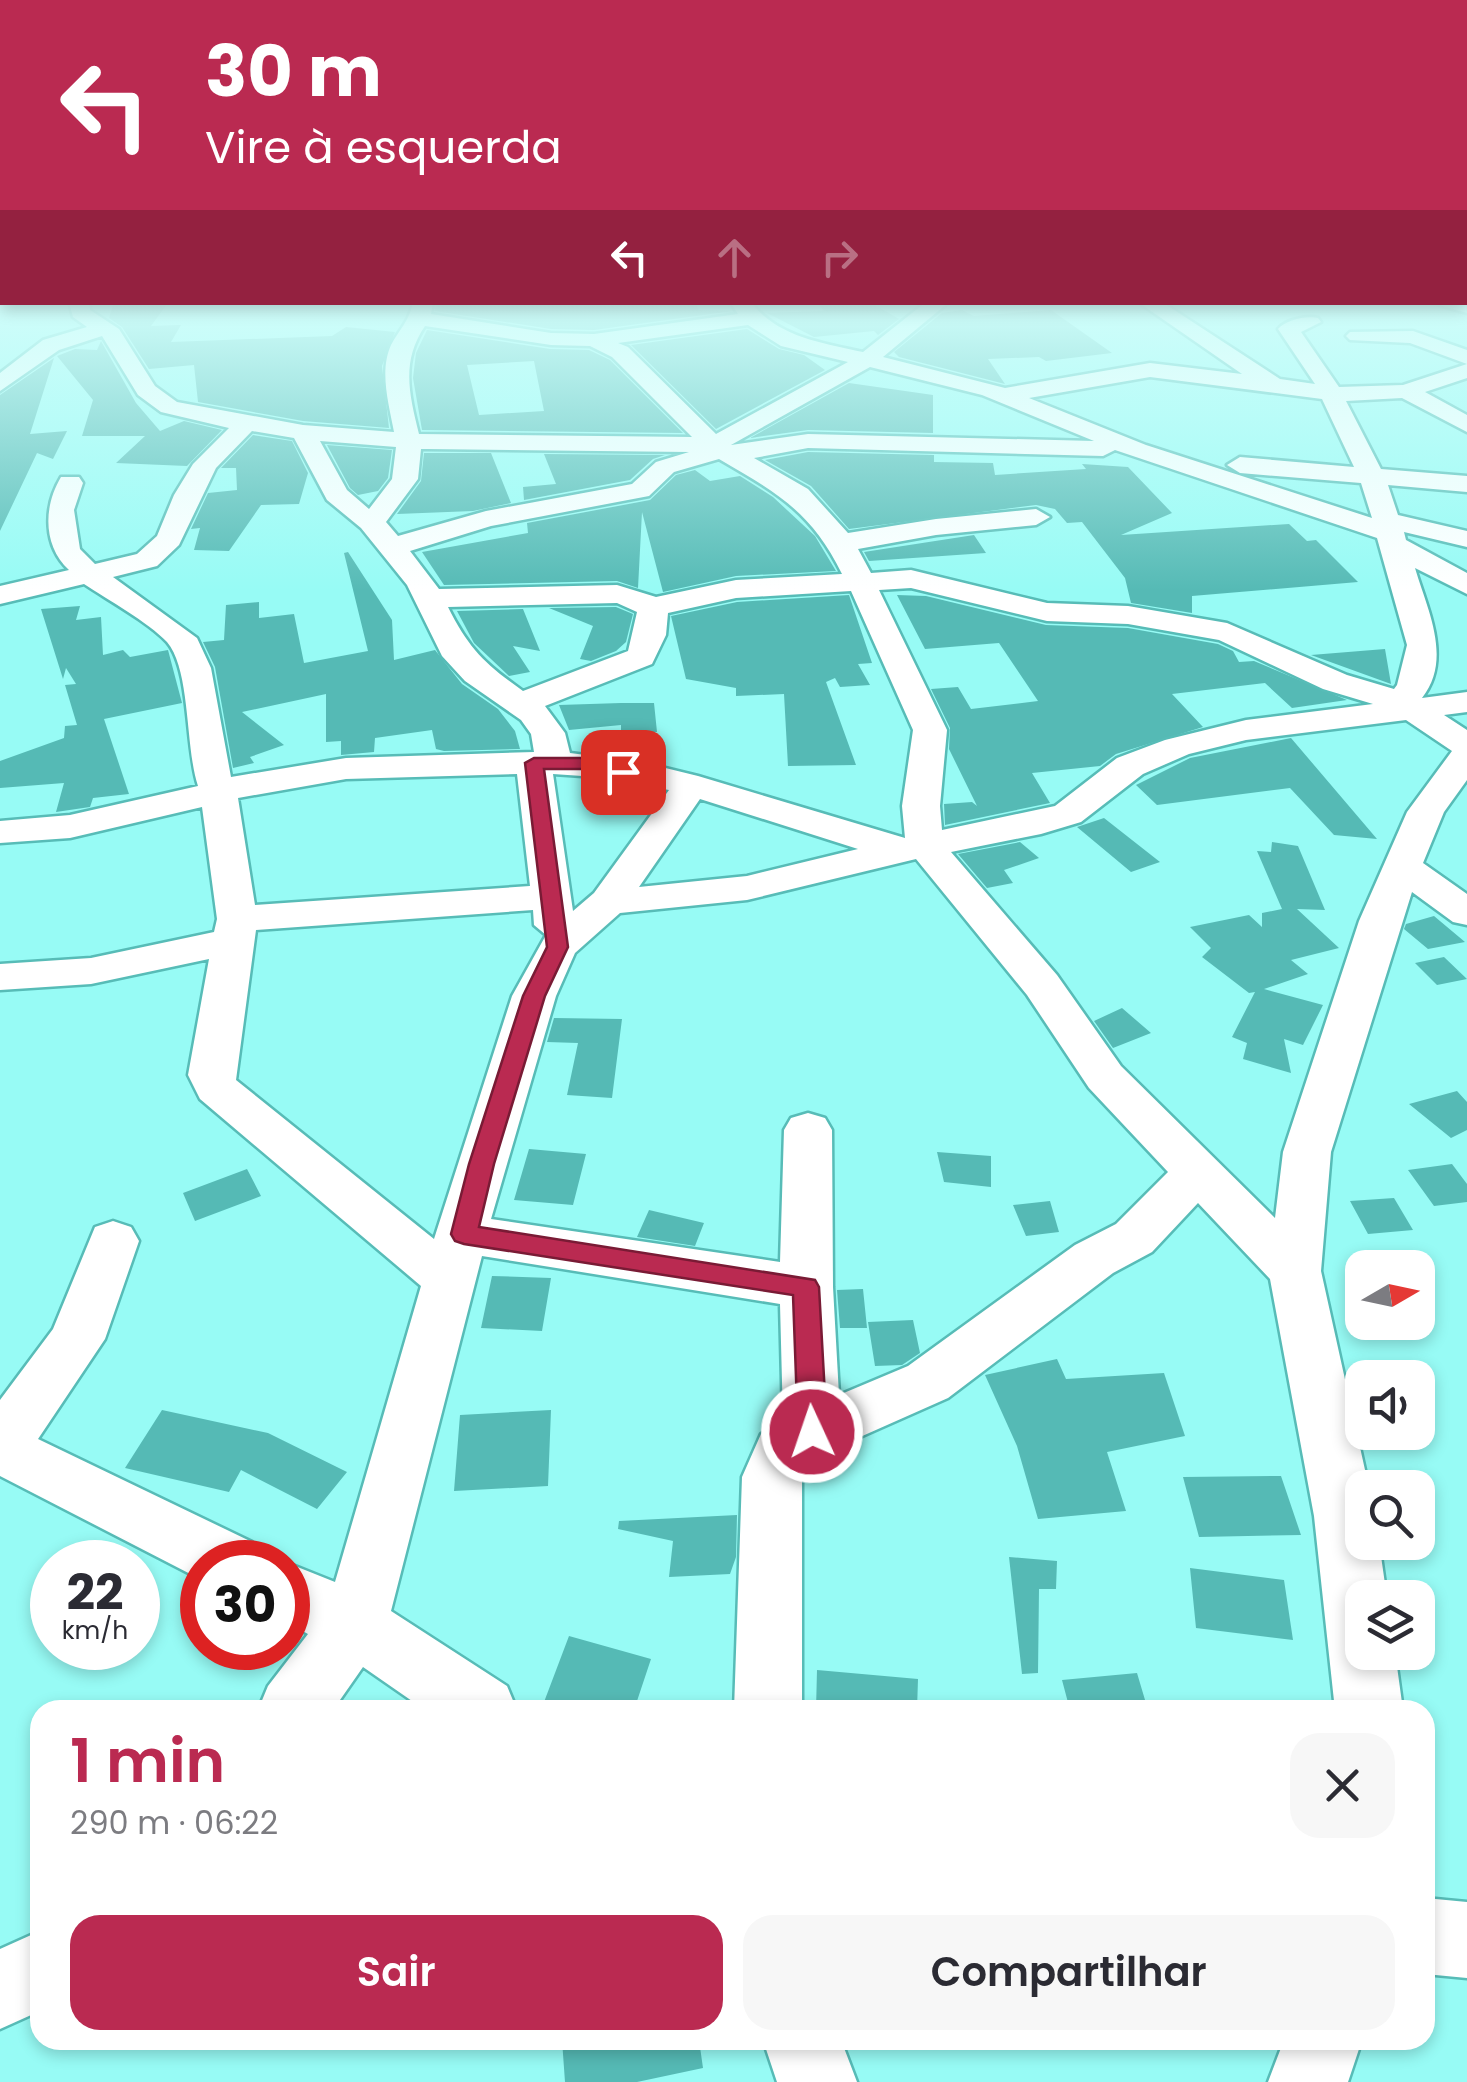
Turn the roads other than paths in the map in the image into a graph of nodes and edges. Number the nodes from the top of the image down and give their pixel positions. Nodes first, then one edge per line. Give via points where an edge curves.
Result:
1 (156, 397) edge
2 (400, 397) edge
3 (667, 397) edge
4 (807, 397) edge
5 (1010, 397) edge
6 (1334, 397) edge
7 (1417, 397) edge
8 (246, 424) junction
9 (1467, 425) edge
10 (303, 432) junction
11 (409, 440) junction
12 (722, 450) junction
13 (1147, 453) junction
14 (1372, 477) junction
15 (70, 483) dead end
16 (1467, 484) edge
17 (1036, 517) dead end
18 (371, 522) junction
19 (1389, 532) junction
20 (1467, 539) edge
21 (841, 543) junction
22 (389, 548) junction
23 (91, 576) junction
24 (860, 582) junction
25 (1467, 585) edge
26 (0, 594) edge
27 (432, 599) junction
28 (653, 608) junction
29 (1467, 702) edge
30 (520, 704) junction
31 (1406, 705) junction
32 (1467, 745) edge
33 (1467, 755) edge
34 (544, 763) junction
35 (690, 786) junction
36 (219, 794) junction
37 (0, 832) edge
38 (914, 848) junction
39 (1402, 866) junction
40 (608, 902) junction
41 (1467, 913) edge
42 (554, 922) junction
43 (235, 930) junction
44 (0, 976) edge
45 (808, 1130) dead end
46 (1198, 1172) junction
47 (113, 1242) dead end
48 (457, 1257) junction
49 (1295, 1271) junction
50 (806, 1287) junction
51 (812, 1432) junction
52 (0, 1447) edge
53 (186, 1540) edge
54 (310, 1602) edge
55 (355, 1624) junction
56 (299, 1700) edge
57 (468, 1700) edge
58 (768, 1700) edge
59 (1368, 1700) edge
60 (1435, 1937) edge
61 (1467, 1940) edge
62 (30, 1974) edge
63 (0, 1990) edge
64 (806, 2050) edge
65 (1319, 2050) edge
66 (817, 2082) edge
67 (1308, 2082) edge

1 - 8 street via 169,407
2 - 11 street
3 - 12 street
4 - 12 street
5 - 13 street
6 - 14 street
7 - 9 street
8 - 10 street
8 - 23 street via 206,464 169,539 148,560
10 - 11 street
10 - 18 street via 336,494
11 - 12 street
11 - 18 street via 404,483
12 - 13 street via 808,442
12 - 21 street via 799,495
12 - 22 street via 678,461 640,490 486,520
13 - 14 street
13 - 19 street
14 - 16 street
14 - 19 street
15 - 23 street via 60,510 66,552
17 - 21 street
18 - 22 street
19 - 20 street
19 - 25 street
19 - 31 street via 1422,645
21 - 24 street
22 - 27 street
23 - 26 street
23 - 36 street via 181,638 195,668
24 - 28 street via 736,589
24 - 31 street via 911,579 1047,612 1128,615 1228,632 1335,682
24 - 38 street via 930,730
27 - 28 street via 617,594
27 - 30 street via 454,649
28 - 30 street via 641,658
29 - 31 street
30 - 34 street via 548,732
31 - 32 street
31 - 38 street via 1178,747 1130,766 1068,814
33 - 39 street via 1426,812
34 - 35 street via 589,764
34 - 36 street via 331,770
34 - 42 street
35 - 38 street
35 - 40 street
36 - 37 street
36 - 43 street
38 - 40 street via 747,888
38 - 46 street via 1042,985 1105,1077
39 - 41 street
39 - 49 street via 1307,1152
40 - 42 street
42 - 43 street
42 - 48 street
43 - 44 street via 92,971
43 - 48 street via 211,1076 216,1088
45 - 50 street
46 - 49 street
46 - 51 street via 1134,1238 1094,1259 928,1382
47 - 52 street via 77,1339
48 - 50 street
48 - 55 street
49 - 59 street via 1345,1516
50 - 51 street
51 - 58 street via 782,1452 772,1478
52 - 53 street
54 - 55 street
55 - 56 street
55 - 57 street
60 - 61 street
62 - 63 street
64 - 66 street
65 - 67 street

